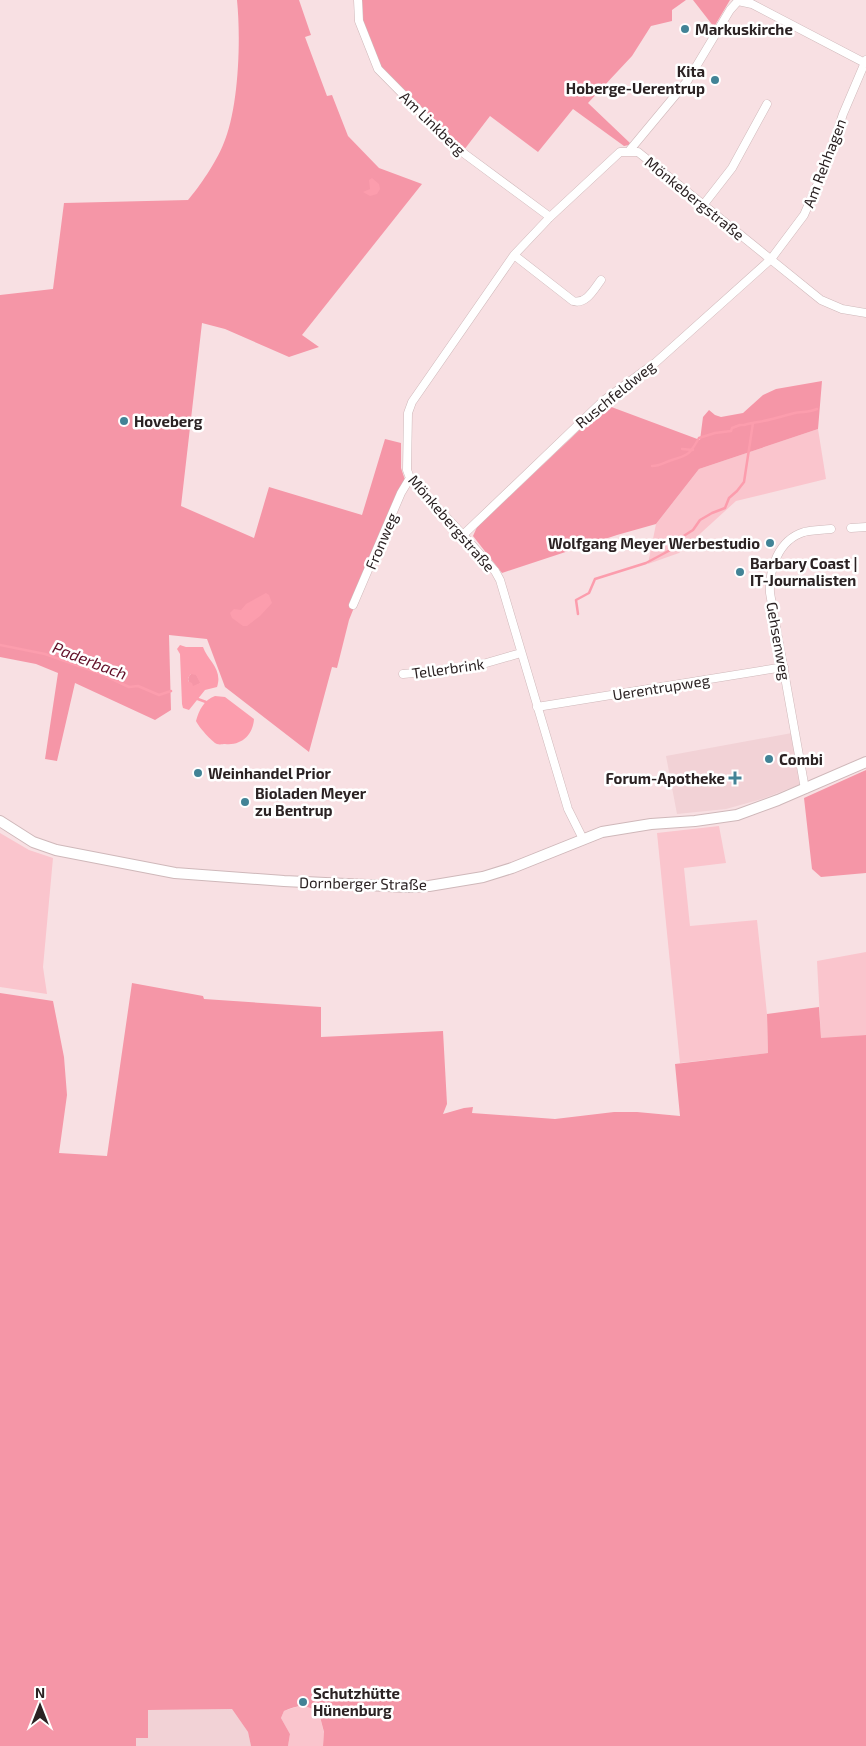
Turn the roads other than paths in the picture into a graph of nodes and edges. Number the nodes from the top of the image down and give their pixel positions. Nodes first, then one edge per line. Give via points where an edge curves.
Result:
1 (358, 0) edge
2 (866, 61) edge
3 (767, 104) dead end
4 (629, 151) junction
5 (704, 204) junction
6 (550, 217) junction
7 (514, 255) junction
8 (771, 259) junction
9 (601, 280) dead end
10 (866, 313) edge
11 (410, 478) junction
12 (866, 527) edge
13 (851, 528) dead end
14 (831, 529) dead end
15 (464, 535) junction
16 (353, 605) dead end
17 (521, 653) junction
18 (784, 667) junction
19 (403, 674) dead end
20 (537, 708) junction
21 (866, 762) edge
22 (805, 789) junction
23 (0, 821) edge
24 (583, 839) junction

1 - 6 street, Am Linkberg via 359,21 378,69 454,146
2 - 4 street via 752,4 738,2 688,80
2 - 8 street, Am Rehhagen via 804,215
3 - 5 street via 732,168
4 - 5 street, Mönkebergstraße via 638,152
4 - 6 street, Mönkebergstraße via 614,156
5 - 8 street, Mönkebergstraße
6 - 7 street, Mönkebergstraße
7 - 9 street via 579,303
7 - 11 street, Mönkebergstraße via 412,402 408,413 407,470
8 - 10 street, Mönkebergstraße via 820,300
8 - 15 street, Ruschfeldweg via 654,363 602,401
11 - 15 street, Mönkebergstraße
11 - 16 street, Fronweg
12 - 13 street
14 - 18 street, Gehsenweg via 802,533 792,538 774,562 770,593
15 - 17 street, Mönkebergstraße via 500,580
17 - 19 street, Tellerbrink via 469,668
17 - 20 street, Mönkebergstraße
18 - 20 street, Uerentrupweg
18 - 22 street, Gehsenweg
20 - 24 street, Mönkebergstraße via 568,809
21 - 22 main road, Dornberger Straße
22 - 24 main road, Dornberger Straße via 732,816 644,824
23 - 24 main road, Dornberger Straße via 33,842 56,850 146,868 207,876 408,887 483,877

